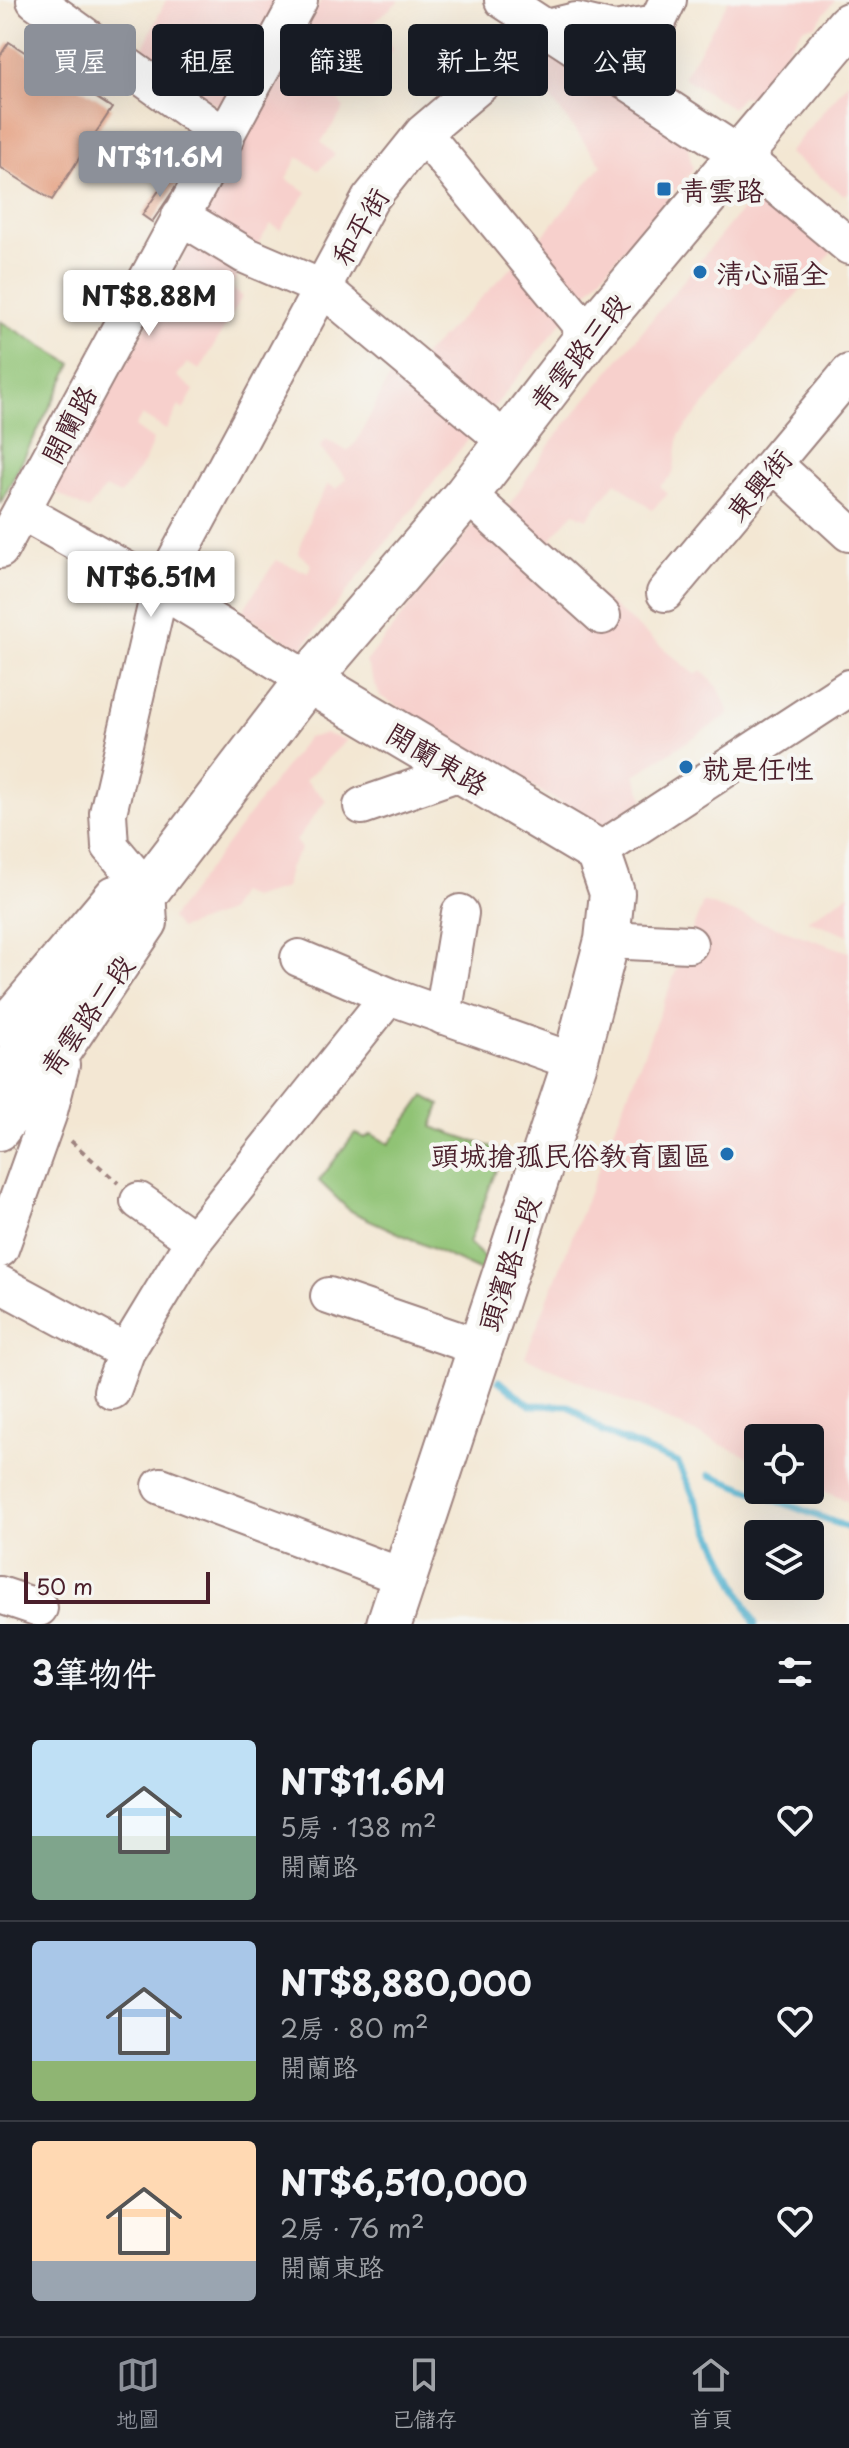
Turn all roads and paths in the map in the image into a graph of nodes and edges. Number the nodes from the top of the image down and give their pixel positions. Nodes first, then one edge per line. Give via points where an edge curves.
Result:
1 (35, 0) edge
2 (299, 0) edge
3 (503, 0) edge
4 (668, 0) edge
5 (538, 14) edge
6 (849, 25) edge
7 (423, 133) junction
8 (226, 137) junction
9 (740, 155) junction
10 (80, 156) dead end
11 (105, 170) dead end
12 (180, 216) junction
13 (849, 246) edge
14 (324, 289) junction
15 (589, 335) junction
16 (849, 373) edge
17 (508, 443) junction
18 (775, 465) junction
19 (467, 494) junction
20 (21, 511) junction
21 (849, 533) edge
22 (0, 550) edge
23 (160, 589) junction
24 (665, 593) dead end
25 (602, 616) dead end
26 (308, 680) junction
27 (849, 688) edge
28 (460, 772) junction
29 (362, 806) dead end
30 (598, 852) junction
31 (147, 890) junction
32 (460, 913) dead end
33 (607, 940) junction
34 (689, 944) dead end
35 (299, 958) dead end
36 (389, 996) junction
37 (443, 1016) junction
38 (0, 1029) edge
39 (65, 1048) junction
40 (575, 1062) junction
41 (0, 1083) edge
42 (0, 1132) edge
43 (64, 1135) dead end
44 (139, 1201) joint
45 (194, 1240) junction
46 (0, 1249) edge
47 (0, 1284) edge
48 (329, 1296) dead end
49 (481, 1348) junction
50 (126, 1352) junction
51 (112, 1391) dead end
52 (161, 1486) dead end
53 (403, 1577) junction
54 (0, 1595) edge
55 (39, 1608) dead end
56 (389, 1624) edge

1 - 8 street
2 - 8 street, 開蘭路
3 - 5 street
4 - 5 street via 657,23 614,30
5 - 7 street, 和平街
5 - 9 street
6 - 9 main road, 青雲路三段
7 - 14 street, 和平街 via 370,199
7 - 15 street
8 - 12 street, 開蘭路
9 - 13 street
9 - 15 main road, 青雲路三段
10 - 11 path
12 - 14 street via 245,255
12 - 20 street, 開蘭路
14 - 17 street
14 - 23 street, 和平街
15 - 17 main road, 青雲路三段
16 - 18 street, 東興街
17 - 19 main road, 青雲路三段
18 - 21 street
18 - 24 street, 東興街
19 - 25 street
19 - 26 main road, 青雲路三段
20 - 22 street, 開蘭路
20 - 23 street, 開蘭東路
23 - 26 street, 開蘭東路
23 - 31 street, 和平街 via 108,813 110,846
26 - 28 main road, 開蘭東路
26 - 31 main road, 青雲路二段
27 - 30 street
28 - 29 street
28 - 30 main road, 開蘭東路
30 - 33 main road, 頭濱路三段 via 612,893
31 - 38 street, 青雲路二段 via 114,894
31 - 39 street, 青雲路二段 via 149,923
31 - 41 main road, 青雲路二段
32 - 37 street
33 - 34 street
33 - 40 main road, 頭濱路三段
35 - 36 street
36 - 37 street
36 - 45 street
37 - 40 street
39 - 42 street, 青雲路二段
39 - 46 street via 48,1115
40 - 49 main road, 頭濱路三段
43 - 44 path
44 - 45 street
45 - 50 street
47 - 50 street
48 - 49 street
49 - 53 main road, 頭濱路三段
50 - 51 street
52 - 53 street
53 - 56 main road, 頭濱路三段
54 - 55 street

